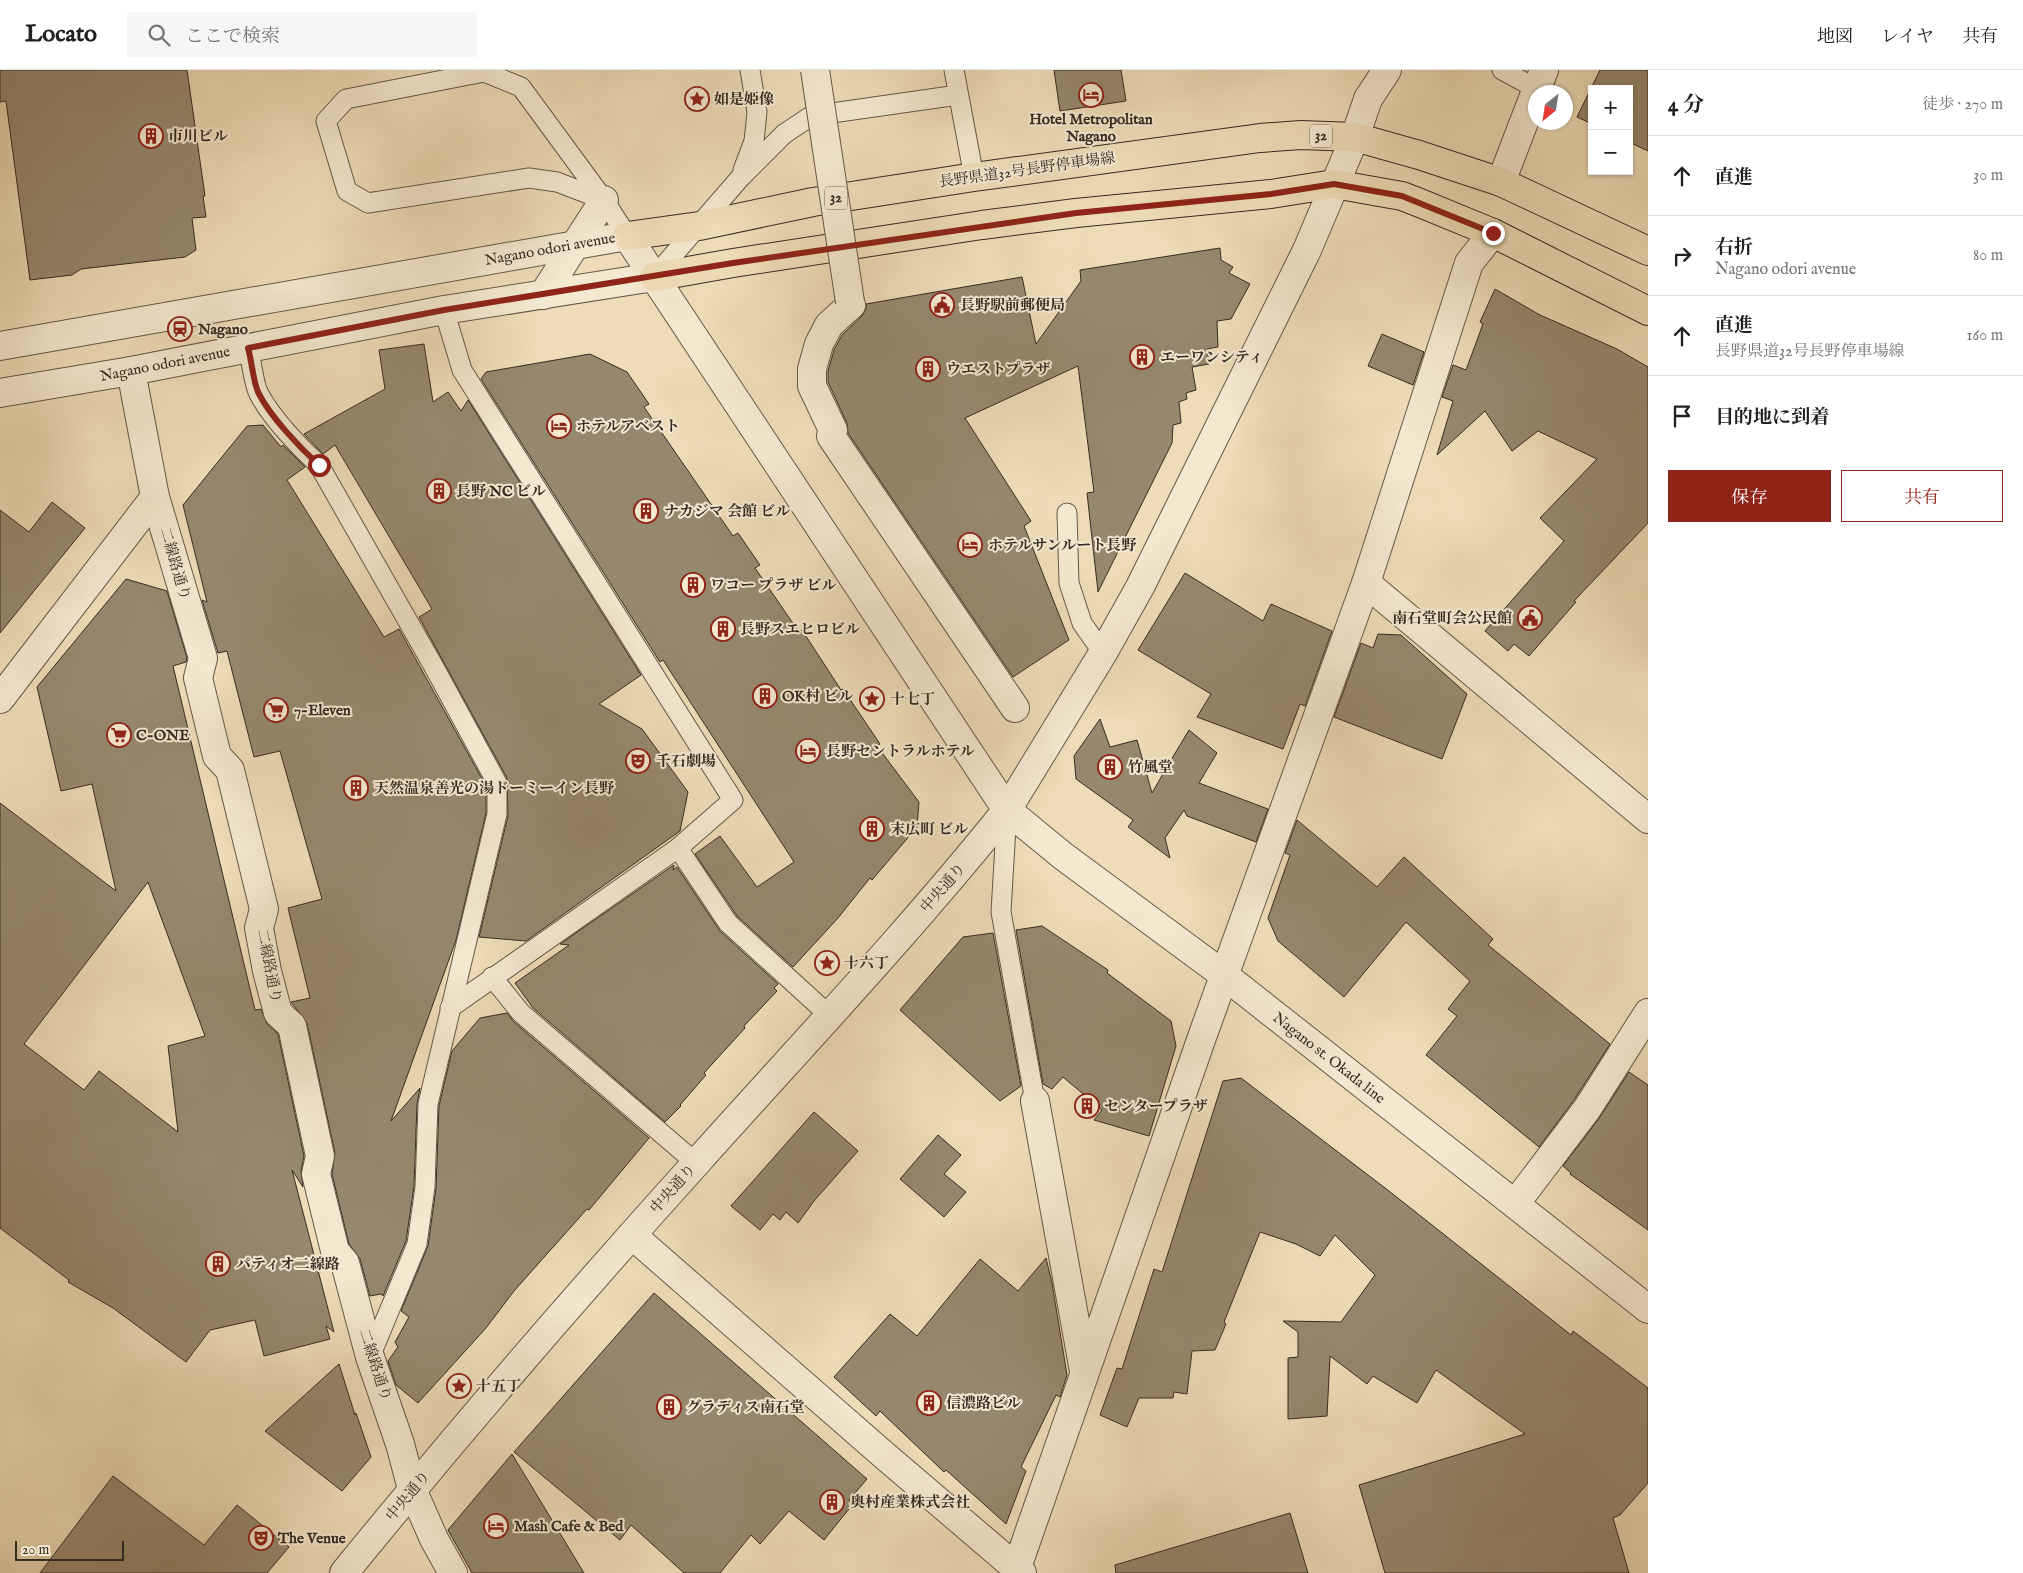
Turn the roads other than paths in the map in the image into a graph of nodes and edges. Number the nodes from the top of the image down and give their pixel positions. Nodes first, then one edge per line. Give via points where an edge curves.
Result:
1 (750, 70) edge
2 (815, 70) edge
3 (954, 70) edge
4 (1386, 70) edge
5 (1502, 70) edge
6 (1540, 79) edge
7 (958, 95) junction
8 (1355, 137) junction
9 (974, 177) junction
10 (740, 178) junction
11 (1501, 182) junction
12 (1334, 184) junction
13 (604, 200) junction
14 (699, 226) junction
15 (1493, 233) junction
16 (627, 236) junction
17 (574, 245) junction
18 (1648, 251) edge
19 (654, 277) junction
20 (544, 295) junction
21 (444, 310) junction
22 (1648, 311) edge
23 (0, 346) edge
24 (248, 348) junction
25 (132, 371) junction
26 (0, 393) edge
27 (155, 497) junction
28 (1067, 513) dead end
29 (1366, 582) junction
30 (1103, 654) junction
31 (0, 699) edge
32 (1015, 708) dead end
33 (1007, 810) junction
34 (1648, 819) edge
35 (678, 848) junction
36 (1224, 975) junction
37 (492, 977) junction
38 (450, 1008) junction
39 (1648, 1013) edge
40 (830, 1016) junction
41 (1035, 1102) joint
42 (696, 1163) junction
43 (1514, 1204) junction
44 (632, 1235) junction
45 (1648, 1309) edge
46 (370, 1356) junction
47 (1084, 1372) junction
48 (412, 1489) junction
49 (1018, 1571) edge
50 (344, 1573) edge
51 (453, 1573) edge

1 - 10 lane via 757,112 754,141
2 - 32 street, bridge via 851,305 829,325 819,344 812,369 812,386 833,430 831,436
3 - 7 lane
4 - 8 street, 中央通り via 1368,99
5 - 6 lane
6 - 11 street
7 - 9 lane
7 - 10 lane via 811,116 784,134
8 - 9 main road, 長野県道32号長野停車場線 / 32 via 1301,135 1260,138
8 - 11 main road, 長野県道32号長野停車場線 / 32
8 - 12 street, 中央通り
9 - 14 main road, 長野県道32号長野停車場線 / 32 via 813,202
10 - 14 lane
11 - 18 main road, 長野県道32号長野停車場線 / 32
12 - 15 main road via 1402,196
12 - 19 main road via 1271,194 982,225
12 - 30 street, 中央通り via 1307,250 1252,362 1140,587
13 - 13 lane via 557,182 529,178 368,203 347,191 326,121 346,99 484,72 521,87
13 - 16 lane
13 - 17 street
14 - 16 main road, 長野県道32号長野停車場線 / 32
14 - 19 lane
15 - 22 main road
15 - 29 street via 1469,263
16 - 17 street, Nagano odori avenue
16 - 19 street, Nagano st. Okada line
17 - 20 street
17 - 23 street, Nagano odori avenue
19 - 20 street, Nagano odori avenue
19 - 33 street, Nagano st. Okada line
20 - 21 street, Nagano odori avenue
21 - 24 street, Nagano odori avenue
21 - 35 lane via 462,370 733,800
24 - 25 street, Nagano odori avenue
24 - 38 lane via 258,392 303,450 319,465 497,783 497,814
25 - 26 street, Nagano odori avenue
25 - 27 street, 二線路通り
27 - 31 street
27 - 46 street, 二線路通り via 203,658 198,678 217,756 230,770 264,909 258,928 267,971 278,1013 292,1026 320,1156 316,1174 335,1251 345,1263
28 - 30 lane via 1069,583 1082,623
29 - 34 street
29 - 36 street
30 - 33 street, 中央通り
33 - 36 street, Nagano st. Okada line via 1063,856
33 - 40 street, 中央通り via 952,879
33 - 41 lane via 1001,912
35 - 37 lane
35 - 40 lane via 728,923
36 - 43 street, Nagano st. Okada line
36 - 47 street
37 - 38 lane
37 - 42 lane via 521,1013
38 - 46 lane via 428,1104 425,1187 417,1244
39 - 43 street via 1587,1109
40 - 42 street, 中央通り
41 - 47 street
42 - 44 street, 中央通り
43 - 45 street, Nagano st. Okada line
44 - 48 street, 中央通り
44 - 49 street
46 - 48 street, 二線路通り
47 - 49 street
48 - 50 street, 中央通り
48 - 51 street, 二線路通り

